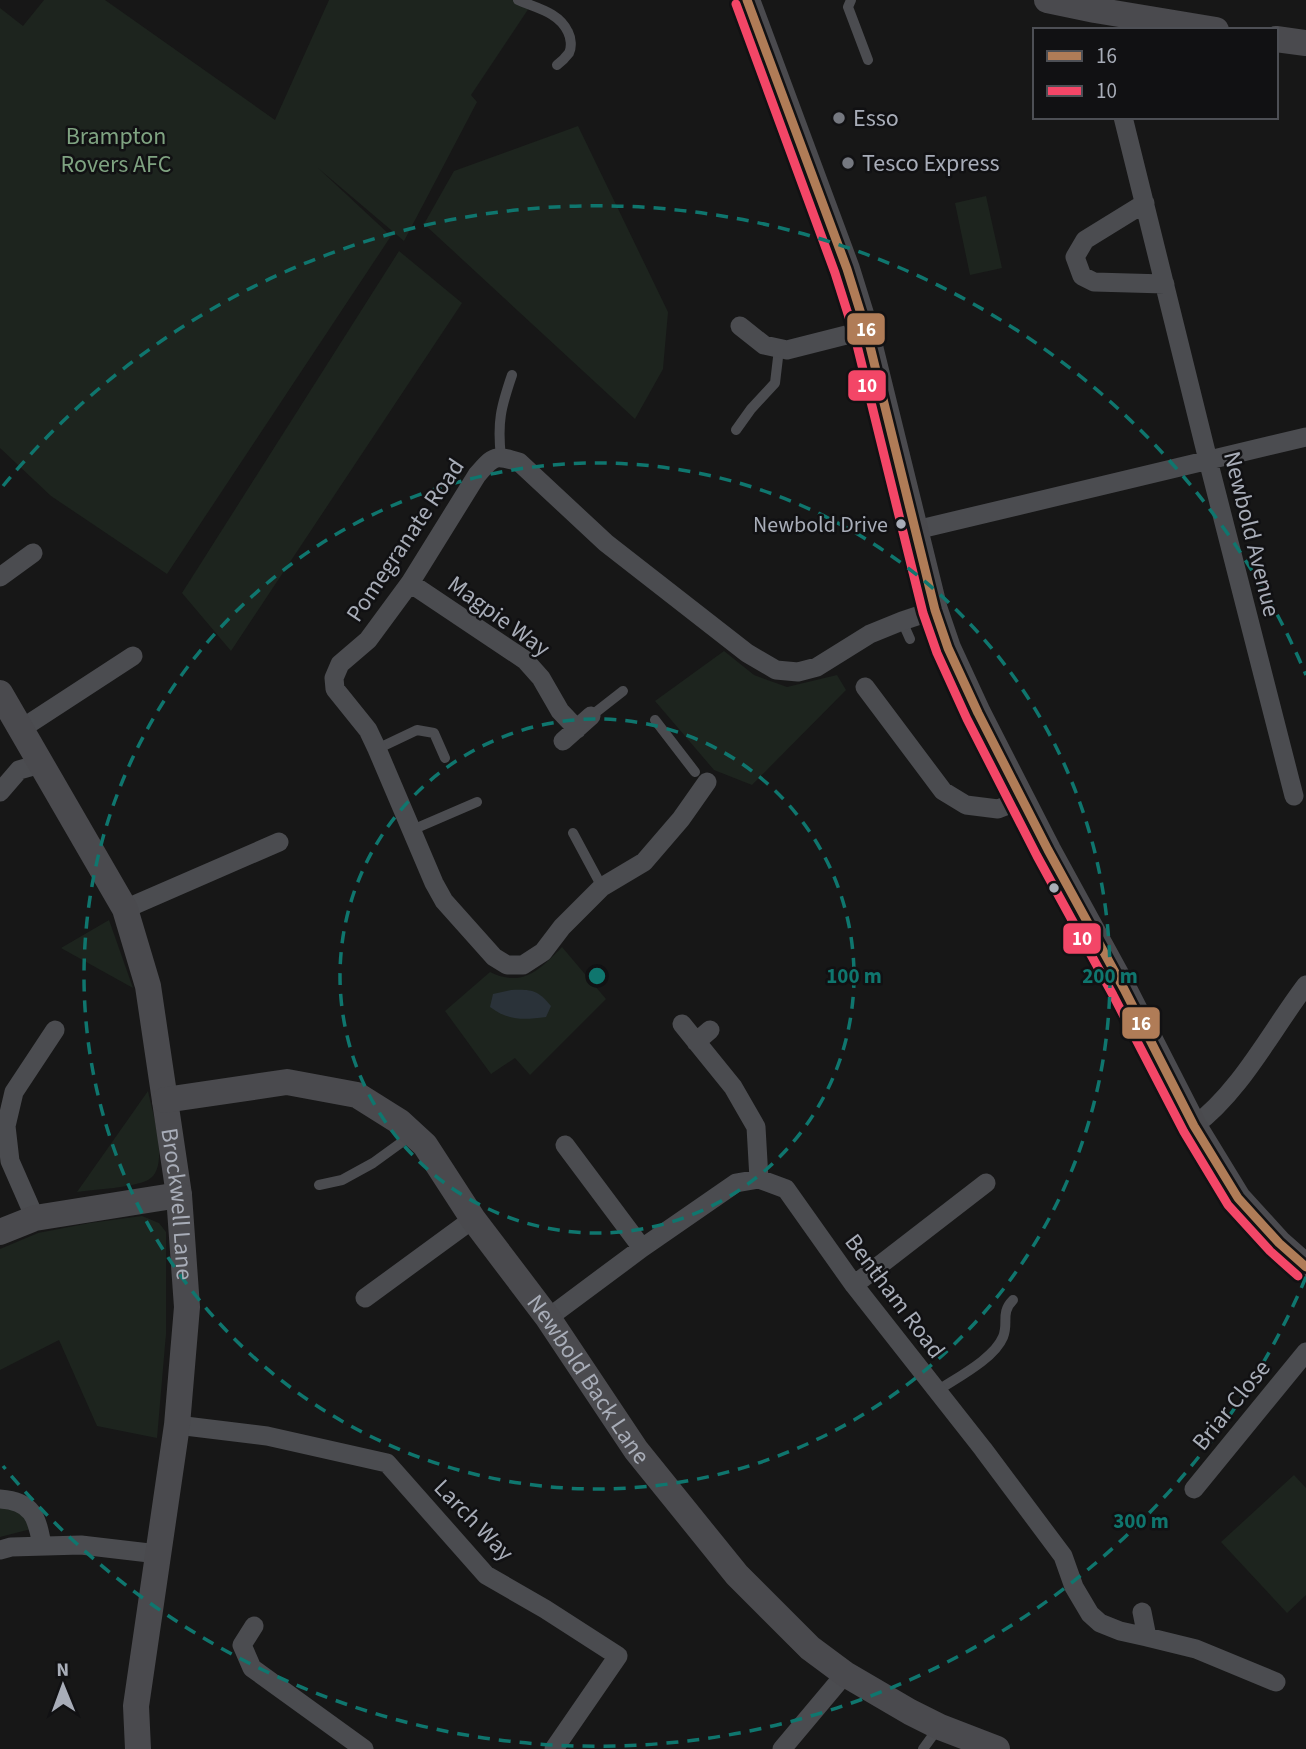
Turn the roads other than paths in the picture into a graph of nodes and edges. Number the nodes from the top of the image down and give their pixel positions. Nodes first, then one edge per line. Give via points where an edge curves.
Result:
1 (518, 0) edge
2 (747, 0) edge
3 (851, 0) edge
4 (1047, 0) edge
5 (1098, 20) edge
6 (1192, 28) edge
7 (1278, 39) edge
8 (1306, 43) edge
9 (868, 60) dead end
10 (557, 65) dead end
11 (1124, 119) edge
12 (1145, 203) junction
13 (1165, 284) junction
14 (740, 326) dead end
15 (866, 330) junction
16 (779, 349) junction
17 (512, 375) dead end
18 (736, 430) dead end
19 (1306, 438) edge
20 (501, 457) junction
21 (1208, 460) junction
22 (916, 530) junction
23 (33, 553) dead end
24 (0, 577) edge
25 (410, 583) junction
26 (935, 610) junction
27 (902, 621) junction
28 (910, 639) dead end
29 (133, 656) dead end
30 (865, 687) dead end
31 (623, 691) dead end
32 (0, 693) edge
33 (655, 720) dead end
34 (577, 728) joint
35 (21, 729) junction
36 (377, 749) junction
37 (444, 758) dead end
38 (40, 764) junction
39 (706, 781) joint
40 (0, 792) edge
41 (1294, 796) dead end
42 (1023, 799) junction
43 (477, 802) dead end
44 (412, 830) junction
45 (573, 833) dead end
46 (279, 842) dead end
47 (602, 887) junction
48 (125, 909) junction
49 (1306, 985) edge
50 (681, 1024) dead end
51 (55, 1030) dead end
52 (165, 1100) junction
53 (1194, 1126) junction
54 (413, 1134) junction
55 (565, 1145) dead end
56 (759, 1179) junction
57 (986, 1183) dead end
58 (319, 1185) dead end
59 (179, 1195) junction
60 (35, 1218) junction
61 (473, 1219) junction
62 (0, 1232) edge
63 (642, 1248) junction
64 (1306, 1267) edge
65 (854, 1285) junction
66 (365, 1298) dead end
67 (1013, 1300) dead end
68 (548, 1318) junction
69 (1306, 1352) edge
70 (937, 1391) junction
71 (177, 1425) junction
72 (1194, 1489) dead end
73 (0, 1499) edge
74 (42, 1545) junction
75 (0, 1550) edge
76 (158, 1554) junction
77 (1142, 1612) dead end
78 (254, 1626) dead end
79 (1147, 1637) junction
80 (845, 1674) junction
81 (1276, 1682) dead end
82 (940, 1727) junction
83 (138, 1749) edge
84 (364, 1749) edge
85 (554, 1749) edge
86 (782, 1749) edge
87 (923, 1749) edge
88 (997, 1749) edge

1 - 10 lane via 553,15 566,27 570,51
2 - 15 street
3 - 9 lane via 848,7
4 - 5 street
5 - 6 street
7 - 8 street
11 - 12 street, Newbold Avenue
12 - 13 street, Newbold Avenue
12 - 13 street via 1085,240 1075,257 1082,276 1094,282
13 - 21 street, Newbold Avenue
14 - 16 street via 764,345
15 - 16 street
15 - 22 street
16 - 18 lane via 775,383
17 - 20 lane via 501,408
19 - 21 street
20 - 25 street, Pomegranate Road via 489,461 477,475
20 - 27 street, Pomegranate Road via 519,462 606,543 747,653 776,670 817,667 870,634
21 - 22 street
21 - 41 street, Newbold Avenue
22 - 26 street
23 - 24 street
25 - 34 street, Magpie Way via 525,660
25 - 36 street, Pomegranate Road via 368,640 340,664 334,678 335,689 368,730
26 - 27 street, Pomegranate Road
26 - 42 street via 973,702
27 - 28 lane
29 - 35 street
30 - 42 street via 943,791 966,805 999,809
31 - 34 lane
32 - 35 street, Brockwell Lane
33 - 39 lane
35 - 38 street, Brockwell Lane
36 - 37 lane via 416,730 434,733
36 - 44 street, Pomegranate Road
38 - 40 street via 19,770
38 - 48 street, Brockwell Lane
39 - 47 street, Pomegranate Road via 644,862
42 - 53 street
43 - 44 lane
44 - 47 street, Pomegranate Road via 444,901 494,957 507,965 523,965 542,952
45 - 47 lane
46 - 48 street
48 - 52 street, Brockwell Lane via 148,986
49 - 53 street via 1223,1099
50 - 56 street via 703,1036 756,1127
51 - 60 street via 14,1092 6,1126 10,1161
52 - 54 street, Newbold Back Lane via 287,1082 357,1095
52 - 59 street, Brockwell Lane
53 - 64 street via 1238,1198
54 - 58 lane via 342,1180
54 - 61 street, Newbold Back Lane
55 - 63 street
56 - 63 street via 736,1183
56 - 65 street, Bentham Road via 786,1189
57 - 65 street
59 - 60 street
59 - 71 street, Brockwell Lane via 187,1307
60 - 62 street
61 - 66 street
61 - 68 street, Newbold Back Lane
63 - 68 street
65 - 70 street, Bentham Road
67 - 70 lane via 1005,1312 999,1344
68 - 80 street, Newbold Back Lane via 636,1450 737,1575 810,1648
69 - 72 street, Briar Close
70 - 79 street, Bentham Road via 1063,1556 1090,1614 1119,1631
71 - 76 street, Brockwell Lane
71 - 85 street, Larch Way via 267,1436 387,1463 486,1575 618,1656
73 - 74 street via 10,1499 33,1513
74 - 75 street
74 - 76 street
76 - 83 street, Brockwell Lane via 136,1706
77 - 79 street
78 - 84 street via 242,1645 252,1668
79 - 81 street, Bentham Road via 1196,1648
80 - 82 street, Newbold Back Lane
80 - 86 street
82 - 87 lane
82 - 88 street, Newbold Back Lane

